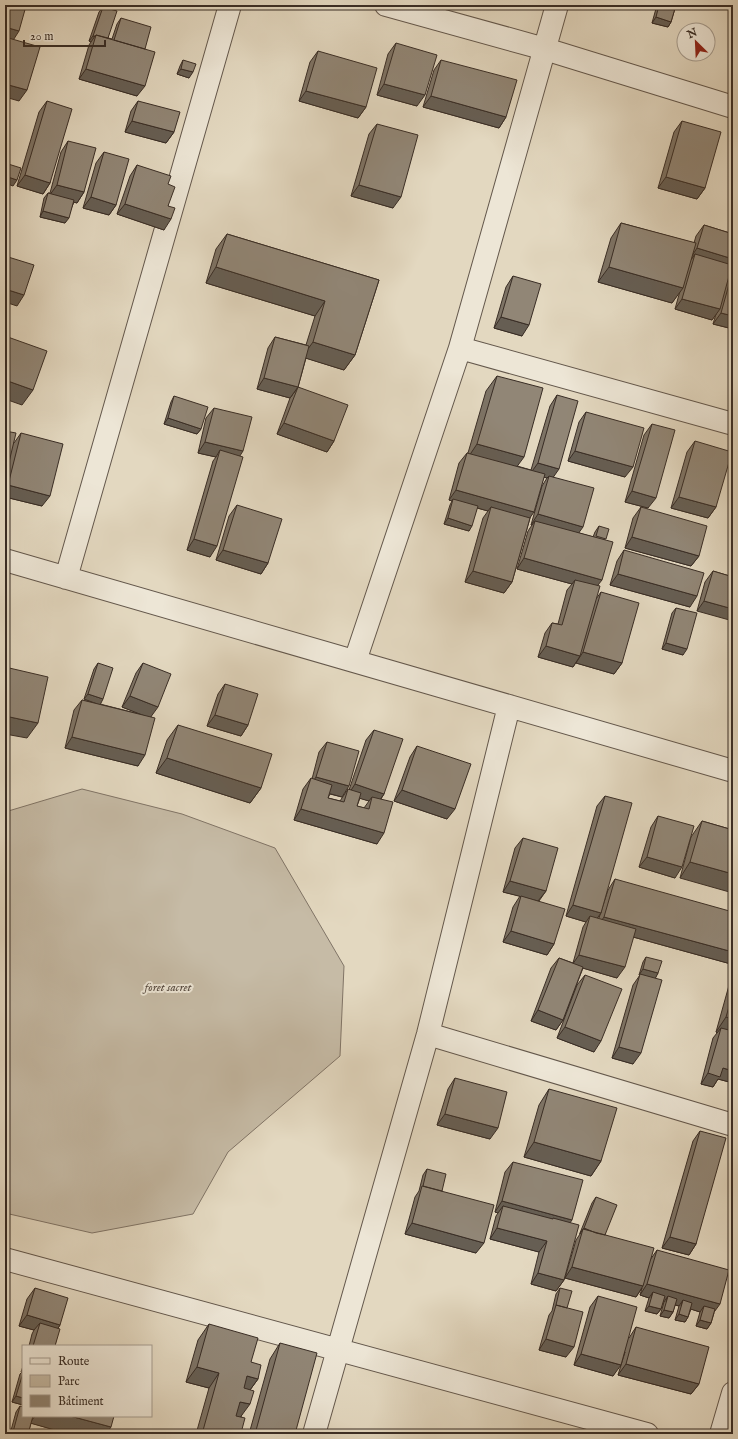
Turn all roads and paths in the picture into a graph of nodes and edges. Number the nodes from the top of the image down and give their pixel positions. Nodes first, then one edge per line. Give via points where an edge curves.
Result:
1 (230, 5) edge
2 (386, 5) edge
3 (557, 5) edge
4 (545, 49) junction
5 (733, 107) edge
6 (460, 348) junction
7 (733, 424) edge
8 (5, 560) edge
9 (66, 578) junction
10 (356, 661) junction
11 (509, 706) junction
12 (733, 771) edge
13 (428, 1034) junction
14 (733, 1125) edge
15 (5, 1258) edge
16 (338, 1350) junction
17 (733, 1393) edge
18 (314, 1434) edge
19 (647, 1434) edge
20 (720, 1434) edge

1 - 9 street
2 - 4 street
3 - 4 street
4 - 5 street
4 - 6 street
6 - 7 street
6 - 10 street
8 - 9 street
9 - 10 street
10 - 11 street
11 - 12 street
11 - 13 street
13 - 14 street
13 - 16 street
15 - 16 street
16 - 18 street
16 - 19 street
17 - 20 street

